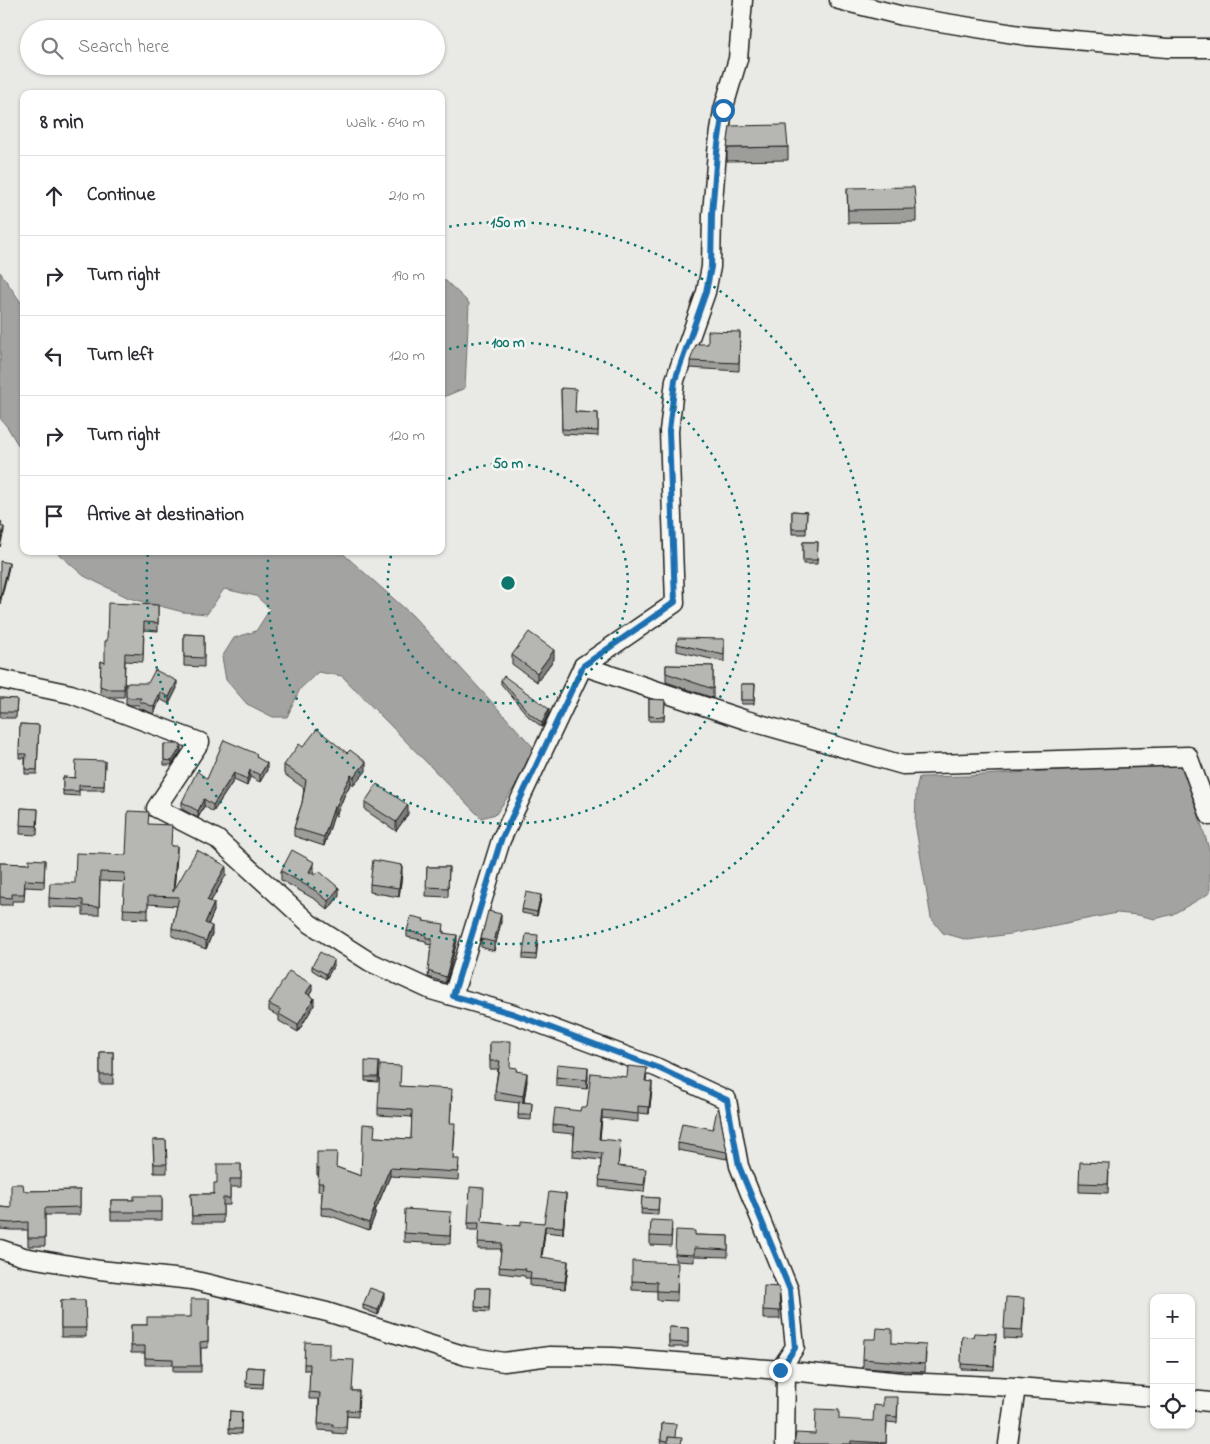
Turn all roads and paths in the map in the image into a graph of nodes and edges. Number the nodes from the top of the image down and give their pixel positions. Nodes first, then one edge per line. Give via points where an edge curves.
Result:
1 (743, 0) edge
2 (839, 0) edge
3 (1210, 48) edge
4 (583, 666) junction
5 (0, 679) edge
6 (1210, 816) edge
7 (453, 996) junction
8 (0, 1249) edge
9 (783, 1370) junction
10 (1016, 1387) junction
11 (1150, 1397) edge
12 (1195, 1400) edge
13 (1210, 1402) edge
14 (785, 1444) edge
15 (1008, 1444) edge

1 - 4 street via 738,60 723,110 717,152 711,267 706,292 675,380 669,431 675,602
2 - 3 street via 903,16 1027,36 1167,48
4 - 6 street via 746,720 903,765 1188,756
4 - 7 street via 501,840
5 - 7 street via 71,694 200,742 156,808 217,839 309,923 370,962 431,990
7 - 9 street via 514,1014 658,1068 727,1100 739,1166 790,1290 795,1348
8 - 9 street via 24,1257 100,1270 192,1280 326,1312 466,1356 504,1362 550,1356 613,1357
9 - 10 street via 902,1382
9 - 14 street
10 - 11 street
10 - 15 street
12 - 13 street

